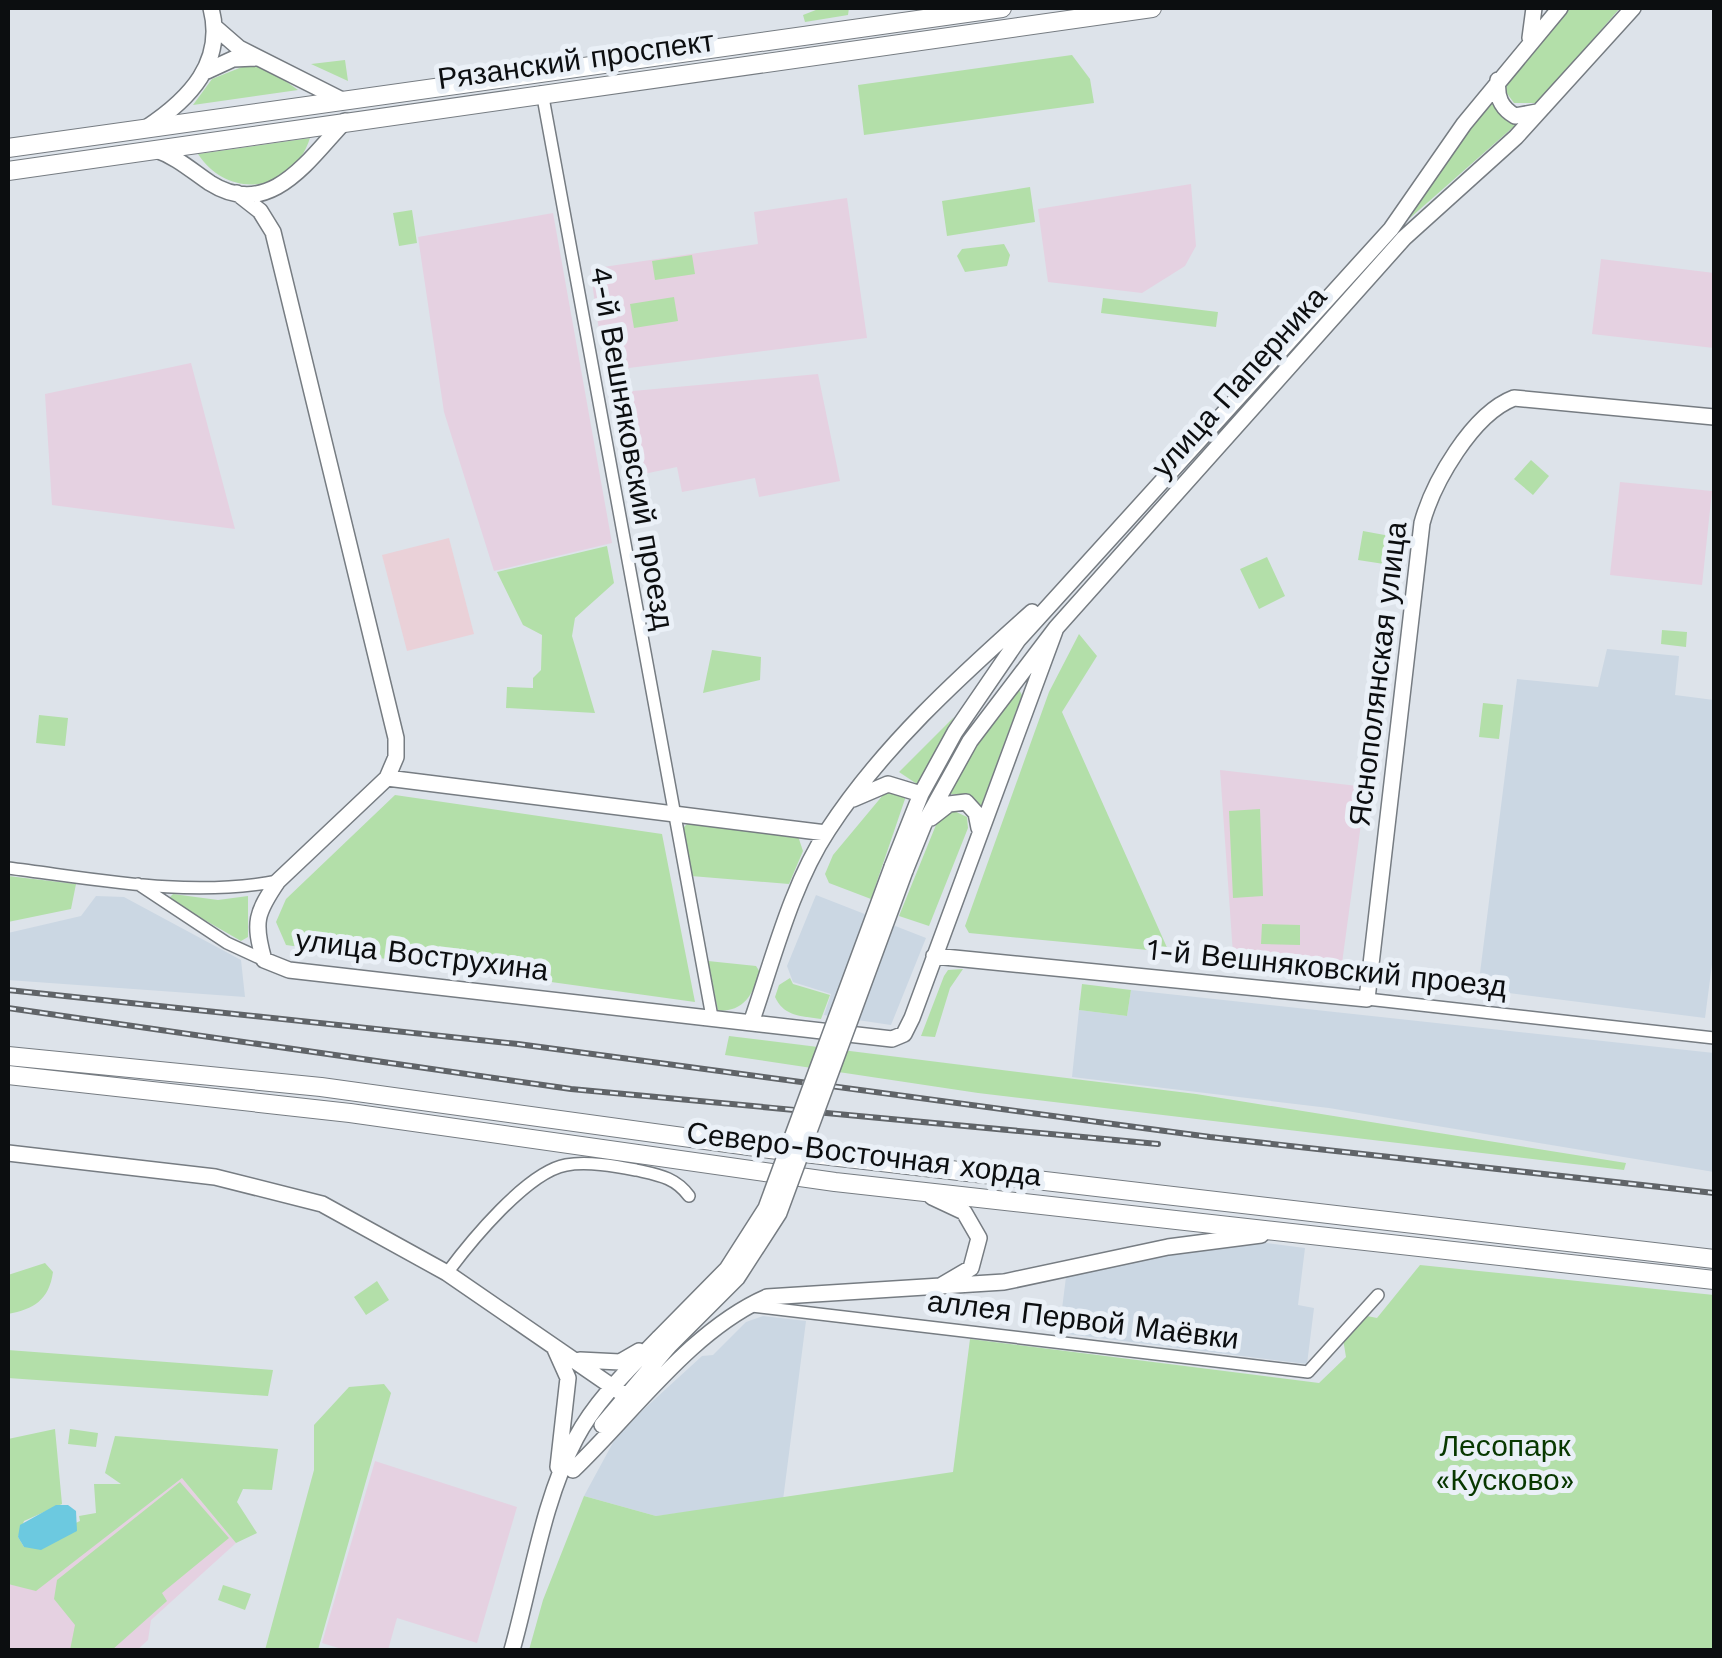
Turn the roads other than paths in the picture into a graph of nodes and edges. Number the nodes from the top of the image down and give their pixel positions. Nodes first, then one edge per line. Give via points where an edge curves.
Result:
1 (210, 8) edge
2 (1002, 8) edge
3 (1152, 8) edge
4 (1534, 8) edge
5 (1560, 8) edge
6 (1628, 10) edge
7 (216, 28) junction
8 (1524, 49) junction
9 (260, 58) junction
10 (291, 71) junction
11 (200, 76) junction
12 (1498, 80) junction
13 (188, 90) junction
14 (542, 92) junction
15 (342, 100) junction
16 (313, 104) junction
17 (1540, 110) junction
18 (345, 122) junction
19 (317, 125) junction
20 (146, 128) junction
21 (180, 134) junction
22 (8, 148) edge
23 (147, 148) junction
24 (302, 170) junction
25 (8, 171) edge
26 (203, 178) junction
27 (237, 193) junction
28 (272, 232) junction
29 (1714, 418) edge
30 (1088, 563) junction
31 (1056, 628) junction
32 (387, 778) junction
33 (921, 794) junction
34 (850, 800) junction
35 (674, 814) junction
36 (924, 824) junction
37 (978, 828) junction
38 (826, 833) junction
39 (8, 868) edge
40 (899, 869) junction
41 (278, 881) junction
42 (138, 884) junction
43 (934, 956) junction
44 (264, 960) junction
45 (1367, 999) junction
46 (712, 1018) junction
47 (751, 1023) junction
48 (1714, 1038) edge
49 (8, 1056) edge
50 (8, 1075) edge
51 (8, 1154) edge
52 (914, 1190) junction
53 (689, 1196) dead end
54 (1303, 1233) junction
55 (1714, 1258) edge
56 (447, 1273) junction
57 (1714, 1280) edge
58 (931, 1290) junction
59 (1378, 1295) dead end
60 (748, 1306) junction
61 (547, 1339) junction
62 (664, 1342) junction
63 (576, 1359) junction
64 (625, 1395) junction
65 (565, 1473) junction
66 (512, 1650) edge

1 - 7 street
2 - 15 main road, Рязанский проспект
3 - 14 main road, Рязанский проспект
4 - 8 street
5 - 8 street, улица Паперника
6 - 17 street, улица Паперника
7 - 9 street
7 - 11 street via 214,54
8 - 12 street, улица Паперника
9 - 10 street
9 - 11 street via 233,59
10 - 15 street
10 - 16 street
11 - 13 street
12 - 17 street via 1506,111 1528,116
12 - 30 street, улица Паперника via 1391,229
13 - 20 street
13 - 21 street
14 - 18 main road, Рязанский проспект
14 - 35 street, 4-й Вешняковский проезд
15 - 16 main road, Рязанский проспект
16 - 19 street
16 - 21 main road, Рязанский проспект
17 - 31 street, улица Паперника via 1404,238
18 - 19 main road, Рязанский проспект
18 - 24 street
19 - 21 main road, Рязанский проспект
19 - 24 street
20 - 21 main road, Рязанский проспект
20 - 22 main road, Рязанский проспект
21 - 23 main road, Рязанский проспект
21 - 26 street
23 - 25 main road, Рязанский проспект
23 - 26 street
24 - 27 street via 268,192
24 - 28 street via 274,206
26 - 27 street
27 - 28 street via 260,211
28 - 32 street via 396,738
29 - 45 street, Яснополянская улица via 1522,398 1498,406 1438,475 1422,523
30 - 33 street, улица Паперника via 1018,640
30 - 34 street via 939,696
31 - 36 street, улица Паперника via 970,741
31 - 37 street, улица Вострухина
32 - 35 street
32 - 41 street, улица Вострухина
33 - 34 street via 888,784
33 - 40 street, улица Паперника
34 - 38 street
35 - 38 street
35 - 46 street, 4-й Вешняковский проезд
36 - 37 street via 949,804 966,802
36 - 40 street, улица Паперника
37 - 43 street, улица Вострухина
38 - 47 street
39 - 42 street
40 - 62 street, bridge via 779,1213 737,1278
41 - 42 street via 230,890
41 - 44 street, улица Вострухина via 256,919
42 - 44 street via 226,943
43 - 45 street, 1-й Вешняковский проезд
43 - 47 street, улица Вострухина via 904,1034 892,1040
44 - 46 street, улица Вострухина via 289,970
45 - 48 street, 1-й Вешняковский проезд
46 - 47 street, улица Вострухина
49 - 55 main road, Северо-Восточная хорда via 321,1087 770,1150
50 - 52 main road, Северо-Восточная хорда via 350,1112
51 - 56 street via 274,1189 348,1215
52 - 54 main road, Северо-Восточная хорда
52 - 58 street via 964,1212 979,1238 971,1268
53 - 56 street via 668,1177 567,1164 524,1189
54 - 57 main road, Северо-Восточная хорда
54 - 58 street via 1220,1238 1043,1276
56 - 61 street
58 - 60 street via 787,1293
59 - 60 street, аллея Первой Маёвки via 1308,1372
60 - 64 street
61 - 63 street
61 - 65 street via 568,1378
62 - 63 street via 620,1362
62 - 64 street
63 - 64 street
64 - 65 street
65 - 66 street

